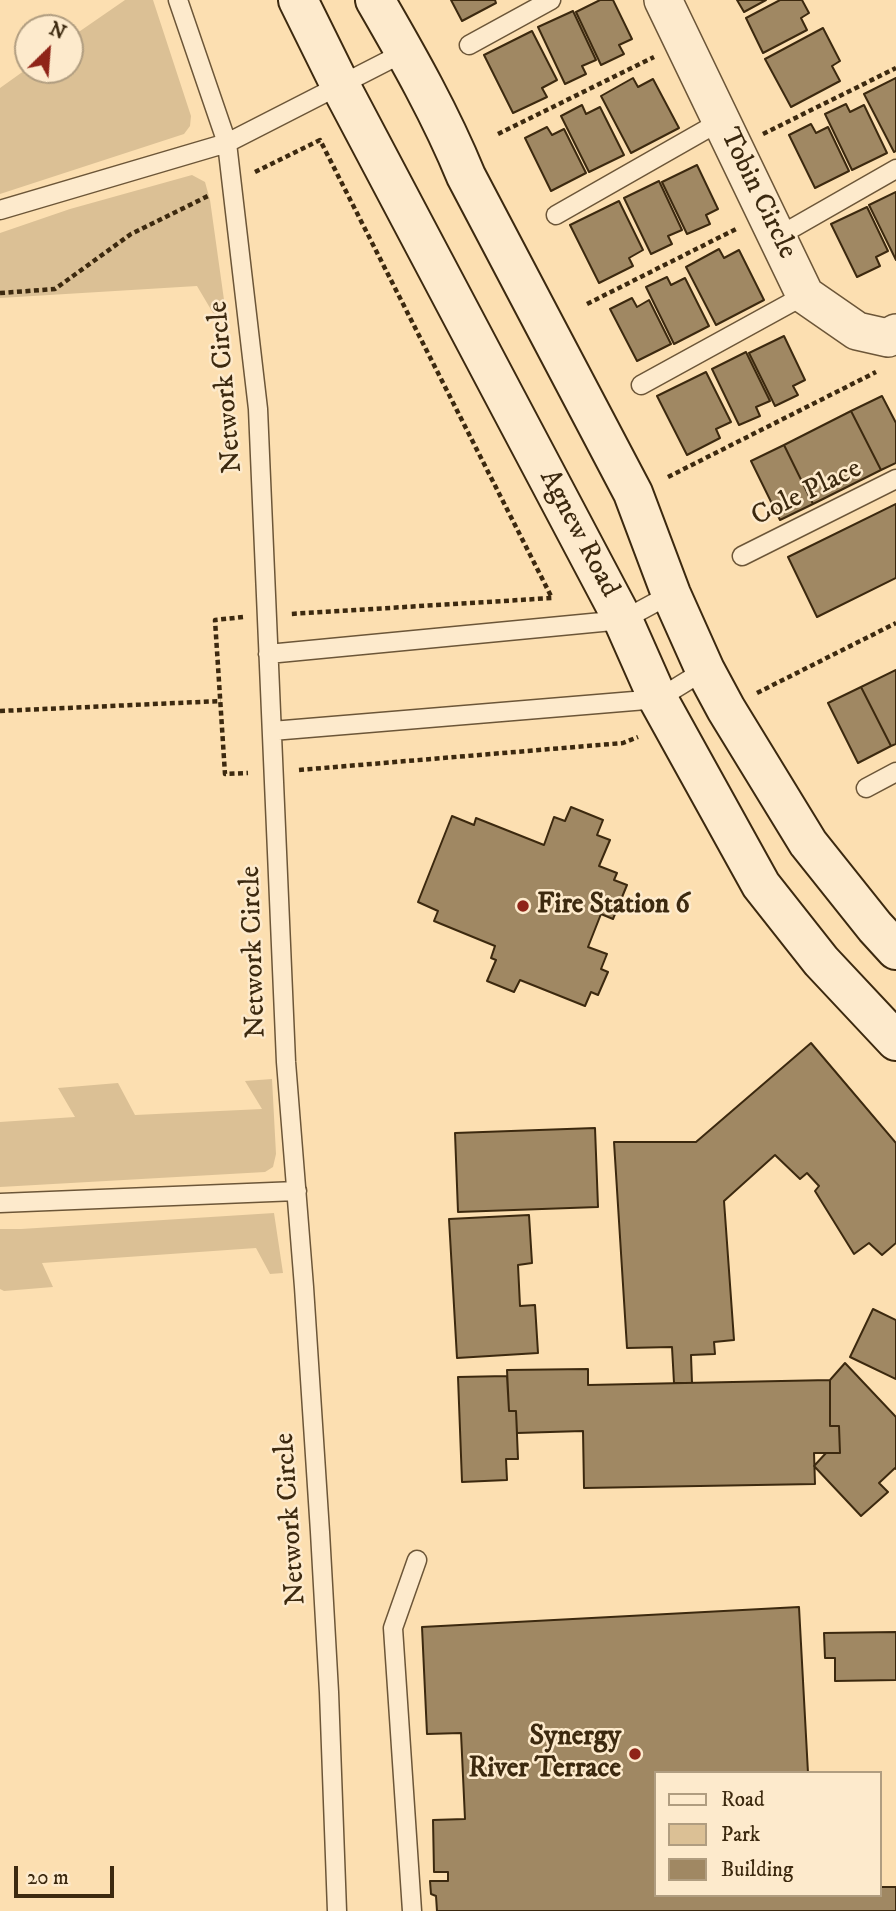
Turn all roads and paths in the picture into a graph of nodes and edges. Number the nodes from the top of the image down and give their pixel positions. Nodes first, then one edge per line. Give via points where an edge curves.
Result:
1 (178, 0) edge
2 (298, 0) edge
3 (375, 0) edge
4 (551, 0) edge
5 (663, 0) edge
6 (469, 45) dead end
7 (405, 52) junction
8 (660, 54) dead end
9 (896, 68) edge
10 (340, 85) junction
11 (499, 134) dead end
12 (728, 135) junction
13 (227, 143) junction
14 (896, 169) edge
15 (232, 184) junction
16 (0, 210) edge
17 (556, 215) dead end
18 (761, 231) junction
19 (0, 293) edge
20 (805, 295) junction
21 (587, 304) dead end
22 (896, 333) edge
23 (884, 368) dead end
24 (641, 385) dead end
25 (668, 477) dead end
26 (896, 479) edge
27 (742, 556) dead end
28 (671, 594) junction
29 (267, 615) junction
30 (623, 620) junction
31 (268, 654) junction
32 (705, 670) junction
33 (658, 699) junction
34 (221, 701) junction
35 (0, 711) edge
36 (272, 731) junction
37 (274, 772) junction
38 (896, 772) edge
39 (866, 788) dead end
40 (896, 950) edge
41 (896, 1041) edge
42 (297, 1191) junction
43 (0, 1203) edge
44 (417, 1560) dead end
45 (337, 1911) edge
46 (412, 1911) edge

1 - 13 lane, Network Circle
2 - 10 main road, Agnew Road
3 - 7 main road, Agnew Road
4 - 6 lane
5 - 12 street, Tobin Circle
7 - 10 lane
7 - 28 main road, Agnew Road via 634,493
8 - 11 path
9 - 12 path
10 - 13 lane
10 - 30 main road, Agnew Road
12 - 17 lane
12 - 18 street, Tobin Circle
13 - 15 lane, Network Circle
13 - 16 lane
14 - 18 lane
15 - 19 path via 131,234 55,289
15 - 29 lane, Network Circle via 258,409
15 - 29 path via 320,140 552,598
18 - 20 street, Tobin Circle
18 - 21 path
20 - 22 street, Tobin Circle via 857,331 888,338
20 - 24 lane
23 - 25 path
26 - 27 lane, Cole Place
28 - 30 lane
28 - 32 main road, Agnew Road
29 - 31 lane, Network Circle
29 - 34 path via 215,620
30 - 31 lane
30 - 33 main road, Agnew Road
31 - 36 lane, Network Circle
32 - 33 lane
32 - 40 main road, Agnew Road via 808,843
33 - 36 lane
33 - 41 main road, Agnew Road via 761,885 821,961
34 - 35 path
34 - 37 path via 225,774
36 - 37 lane, Network Circle
37 - 42 lane, Network Circle via 286,1062
38 - 39 lane
42 - 43 lane
42 - 45 lane, Network Circle via 324,1600
44 - 46 lane via 393,1628

